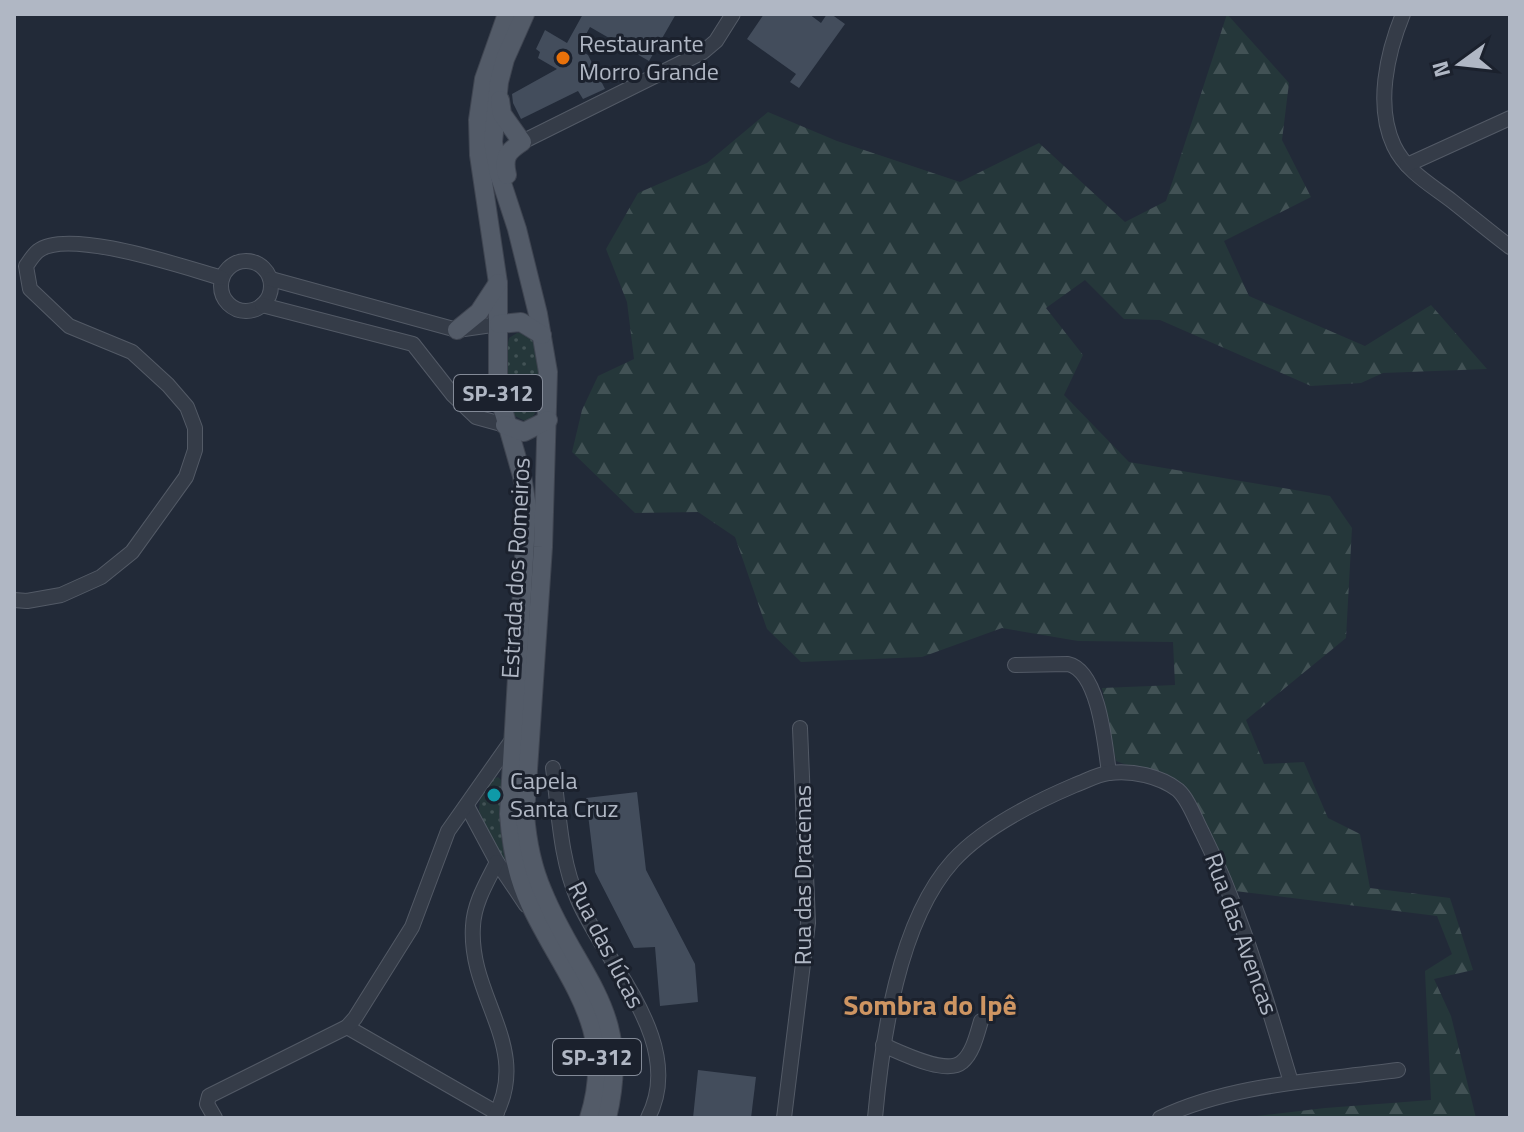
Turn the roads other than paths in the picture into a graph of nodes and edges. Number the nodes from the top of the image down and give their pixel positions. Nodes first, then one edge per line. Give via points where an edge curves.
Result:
1 (507, 14) edge
2 (525, 14) edge
3 (733, 14) edge
4 (1403, 14) edge
5 (499, 82) junction
6 (1510, 118) edge
7 (522, 142) junction
8 (1407, 165) junction
9 (517, 229) junction
10 (1510, 247) edge
11 (222, 278) junction
12 (271, 279) junction
13 (498, 283) junction
14 (262, 305) junction
15 (499, 324) junction
16 (457, 330) junction
17 (542, 335) junction
18 (548, 420) junction
19 (505, 425) junction
20 (14, 600) edge
21 (1015, 665) dead end
22 (800, 728) dead end
23 (512, 740) junction
24 (553, 768) dead end
25 (1109, 773) junction
26 (467, 806) junction
27 (497, 862) junction
28 (539, 922) junction
29 (981, 1021) dead end
30 (347, 1027) junction
31 (883, 1045) junction
32 (1398, 1070) dead end
33 (1291, 1082) junction
34 (495, 1115) edge
35 (215, 1118) edge
36 (589, 1118) edge
37 (607, 1118) edge
38 (648, 1118) edge
39 (784, 1118) edge
40 (875, 1118) edge
41 (1160, 1118) edge

1 - 13 main road, Estrada dos Romeiros / SP-312 via 490,57 478,120 480,170
2 - 5 main road, Estrada dos Romeiros / SP-312
3 - 7 street via 703,52
4 - 8 street via 1385,89 1394,146
5 - 7 main road via 502,114
5 - 9 main road, Estrada dos Romeiros / SP-312 via 493,142
6 - 8 street
7 - 9 main road via 509,150 504,163
8 - 10 street
9 - 17 main road, Estrada dos Romeiros / SP-312
11 - 12 street via 243,260 257,263
11 - 14 street via 229,304 242,311
11 - 20 street via 110,247 62,245 39,250 26,266 30,289 61,320 132,352 168,385 187,407 195,428 195,450 186,477 132,552 101,577 61,595
12 - 14 street
12 - 16 street
13 - 15 main road, Estrada dos Romeiros / SP-312
13 - 16 main road via 479,312
14 - 19 street via 413,344 476,417
15 - 16 street
15 - 17 main road via 521,322
15 - 19 main road, Estrada dos Romeiros / SP-312 via 496,380
17 - 18 main road, Estrada dos Romeiros / SP-312
18 - 19 main road via 524,432
18 - 37 main road, Estrada dos Romeiros / SP-312 via 525,814 530,855 544,895 596,990 609,1025 614,1082
19 - 23 main road, Estrada dos Romeiros / SP-312 via 527,507
21 - 25 street via 1075,665 1087,676
22 - 39 street, Rua das Dracenas via 808,923
23 - 26 street
23 - 28 main road, Estrada dos Romeiros / SP-312 via 511,837 521,881
24 - 38 street, Rua das Iúcas via 564,854 578,900 655,1046 656,1091
25 - 31 street, Rua das Avencas via 1025,809 952,862 910,939
25 - 33 street, Rua das Avencas via 1154,777 1181,793 1222,872
26 - 27 street
26 - 30 street via 441,845 412,927
27 - 28 street
27 - 34 street via 472,928 485,995 508,1068 505,1095
28 - 36 main road, Estrada dos Romeiros / SP-312 via 593,1029 597,1072
29 - 31 street via 968,1055 953,1067
30 - 34 street
30 - 35 street via 209,1096 207,1104
31 - 40 street, Rua das Avencas
32 - 33 street
33 - 41 street via 1225,1095

